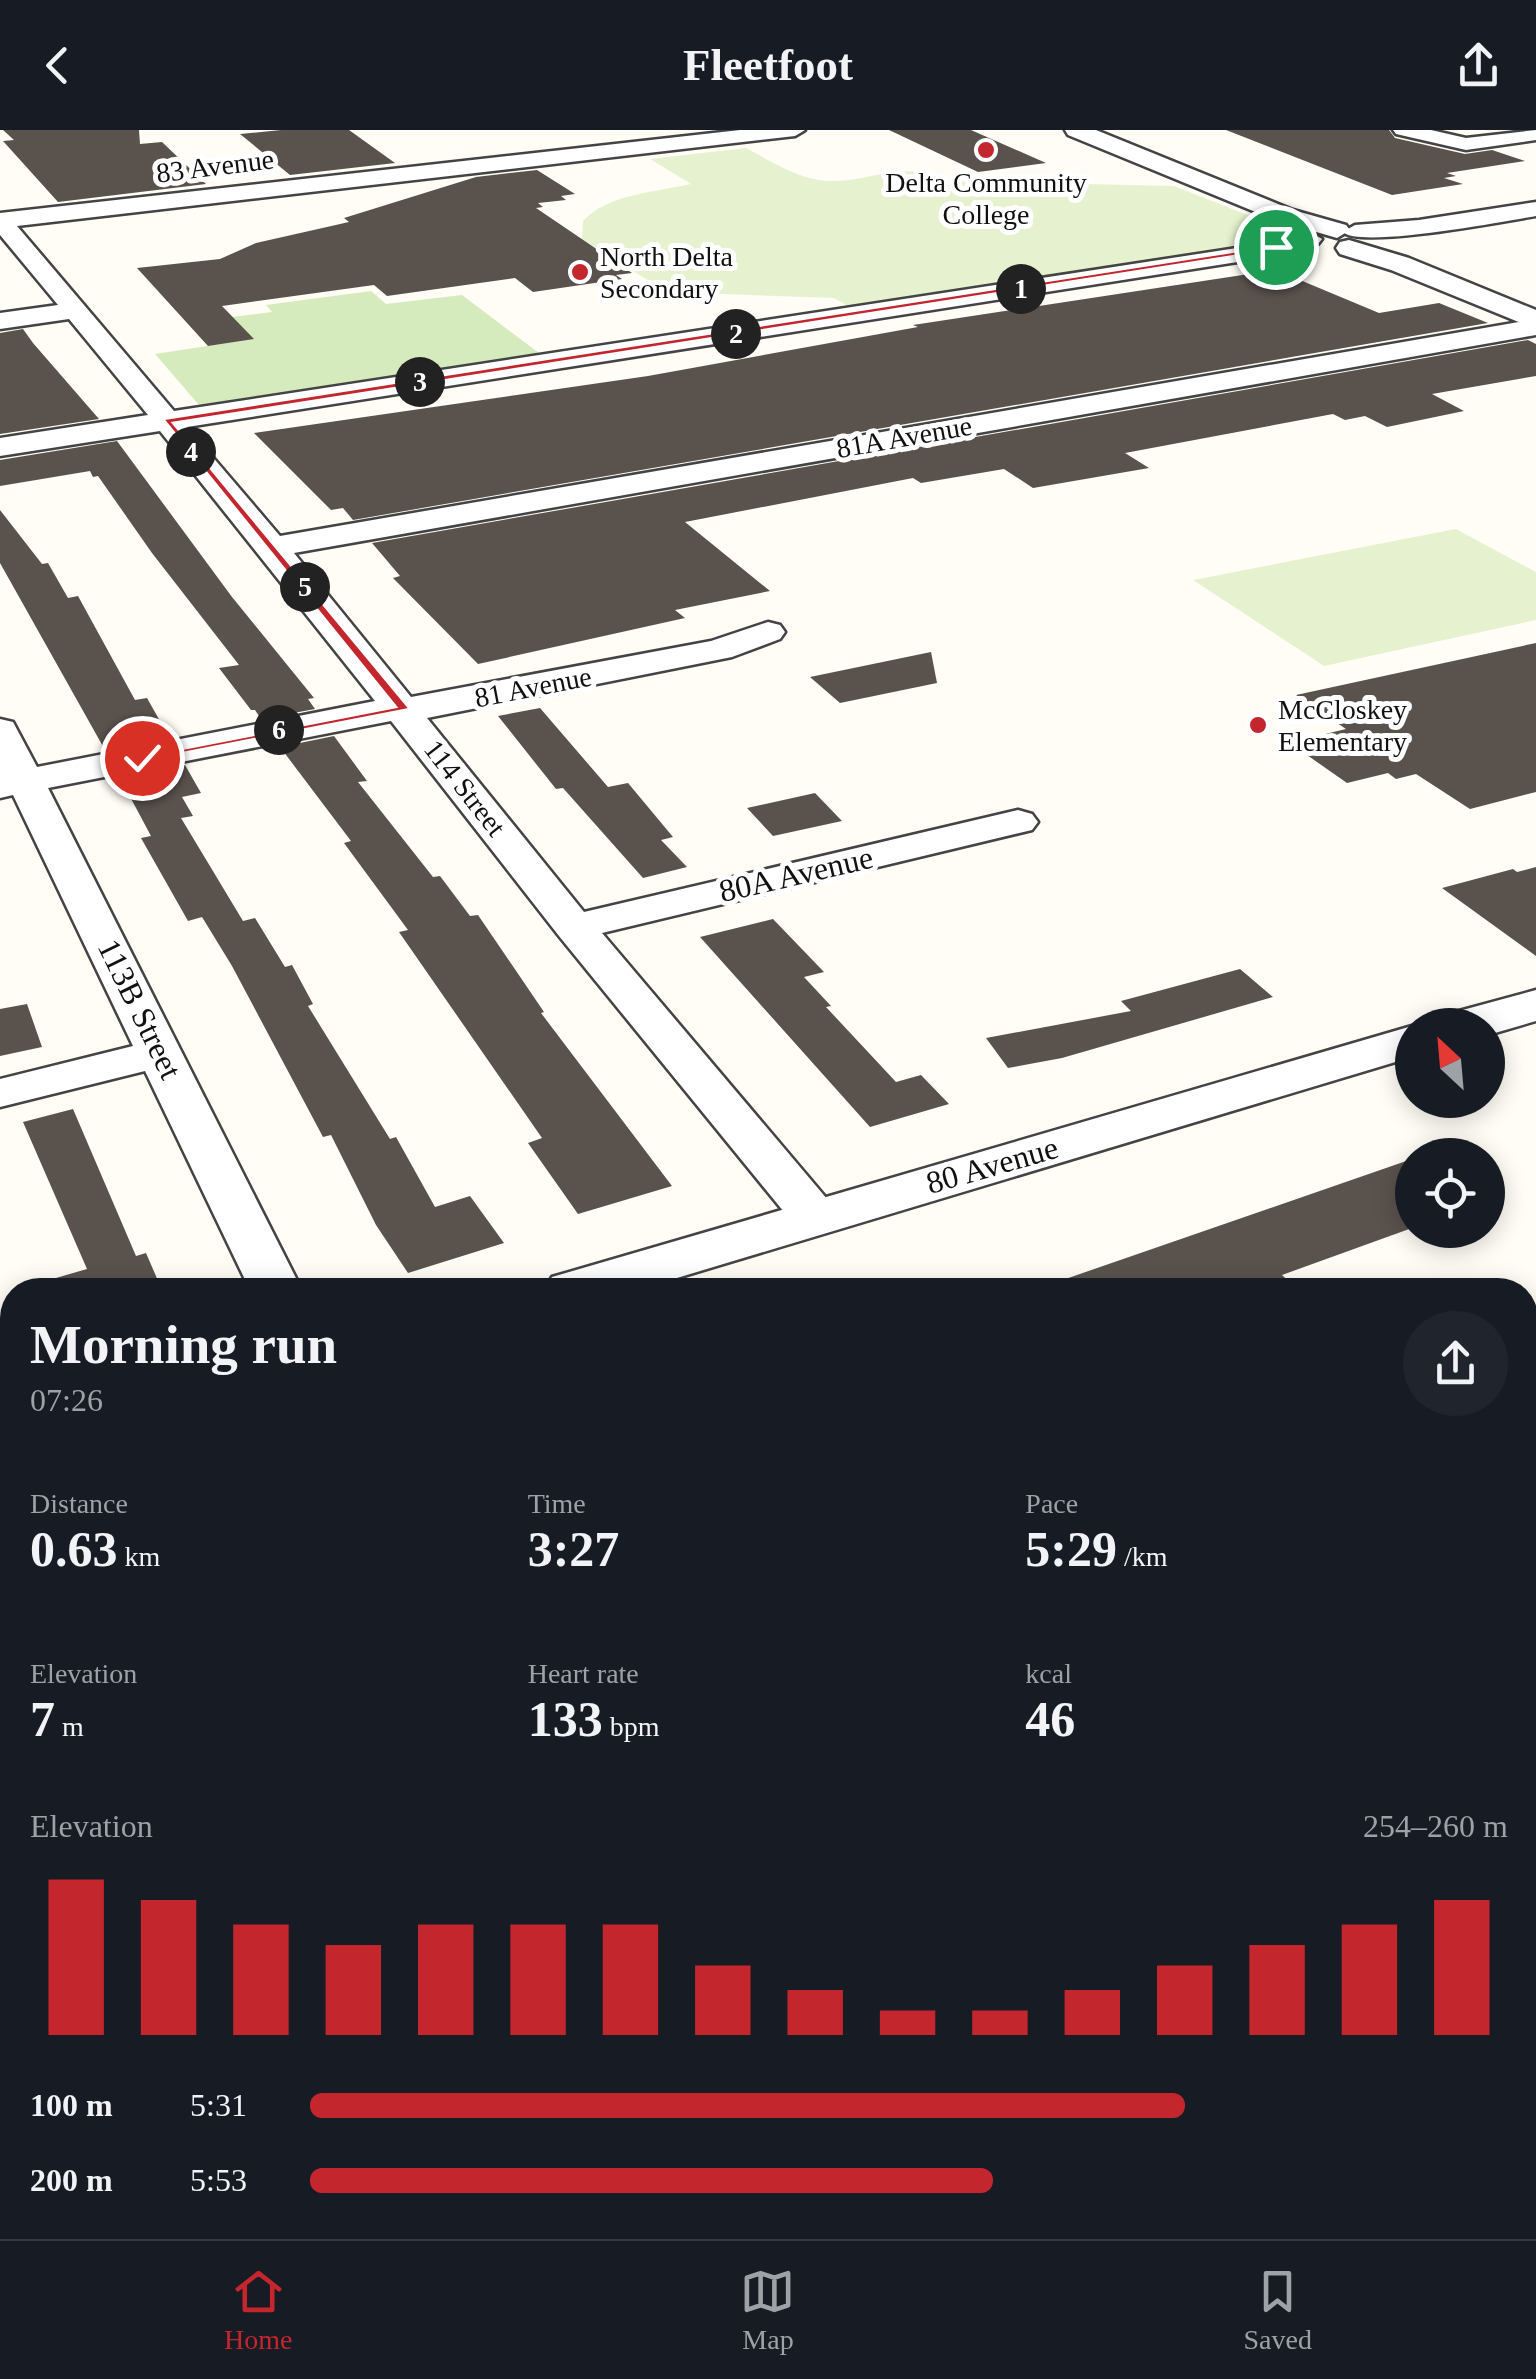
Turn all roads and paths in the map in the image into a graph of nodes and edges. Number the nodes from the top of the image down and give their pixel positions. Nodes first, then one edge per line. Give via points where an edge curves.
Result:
1 (557, 130) edge
2 (795, 130) edge
3 (1076, 130) edge
4 (1403, 130) edge
5 (1536, 134) edge
6 (594, 153) junction
7 (231, 166) dead end
8 (258, 192) junction
9 (1536, 209) edge
10 (0, 221) edge
11 (1342, 239) junction
12 (74, 311) junction
13 (0, 321) edge
14 (1536, 324) edge
15 (166, 421) junction
16 (0, 447) edge
17 (272, 547) junction
18 (768, 632) dead end
19 (404, 709) junction
20 (0, 730) edge
21 (13, 783) edge
22 (1018, 822) dead end
23 (574, 927) junction
24 (1536, 1004) edge
25 (1505, 1013) edge
26 (1395, 1046) edge
27 (162, 1053) junction
28 (0, 1093) edge
29 (815, 1217) junction
30 (270, 1278) edge
31 (613, 1278) edge

1 - 6 street
2 - 6 street, 83 Avenue
3 - 11 street
4 - 5 street via 1466,144
6 - 8 street, 83 Avenue
7 - 8 street
8 - 10 street, 83 Avenue
9 - 11 street
10 - 12 street, 114 Street
11 - 14 street
11 - 15 street
12 - 13 street
12 - 15 street, 114 Street
14 - 17 street, 81A Avenue
15 - 16 street
15 - 17 street, 114 Street
17 - 19 street, 114 Street
18 - 19 street, 81 Avenue via 720,650
19 - 21 street, 81 Avenue
19 - 23 street, 114 Street
20 - 21 street, 113B Street
21 - 27 street, 113B Street
22 - 23 street, 80A Avenue
23 - 29 street, 114 Street
24 - 25 street
26 - 29 street, 80 Avenue
27 - 28 street
27 - 30 street, 113B Street
29 - 31 street, 80 Avenue

